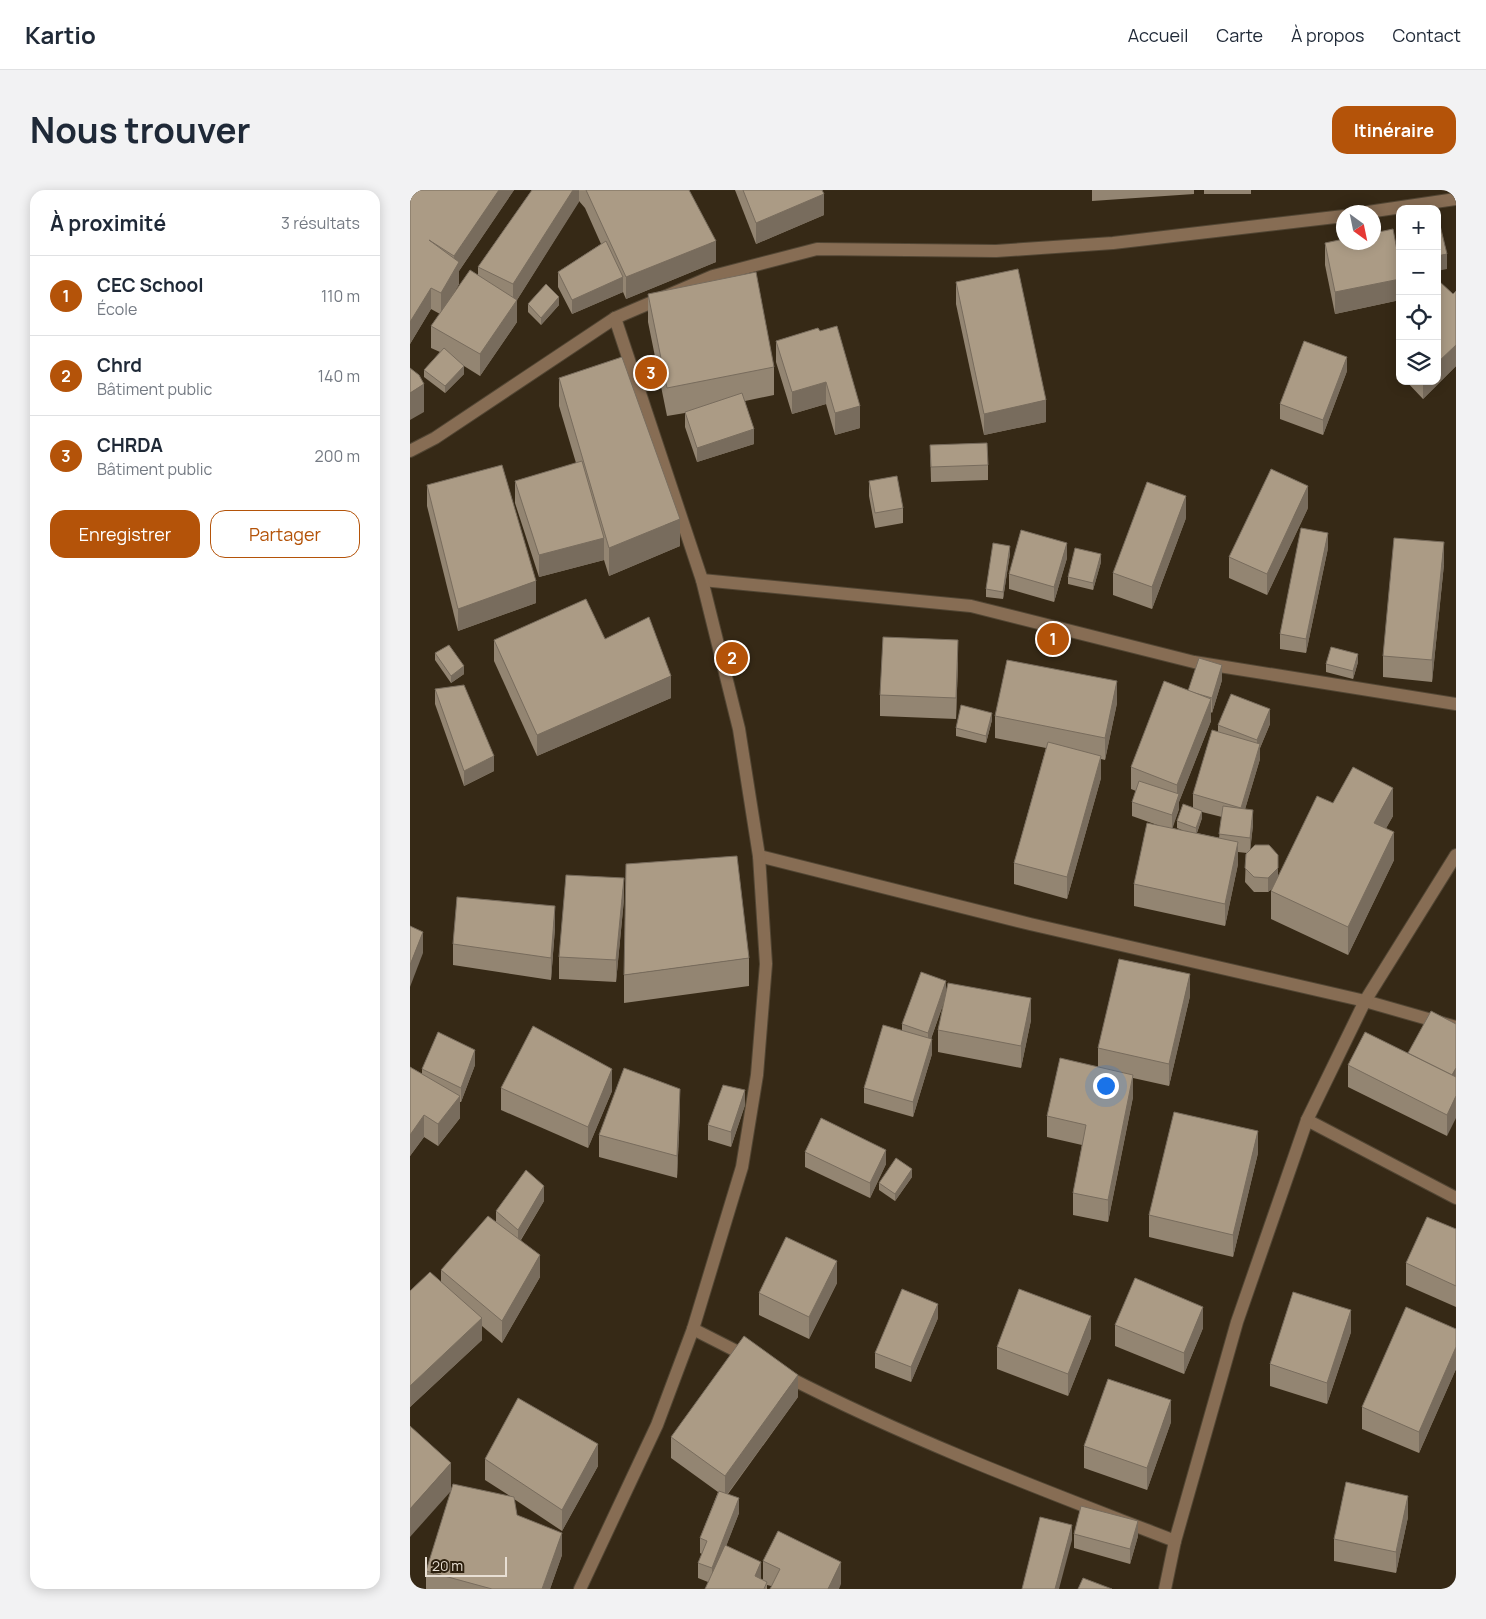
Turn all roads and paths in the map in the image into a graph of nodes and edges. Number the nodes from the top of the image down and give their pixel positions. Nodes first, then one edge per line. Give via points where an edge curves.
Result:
1 (1456, 199) edge
2 (1381, 210) edge
3 (1336, 217) edge
4 (615, 318) junction
5 (410, 451) edge
6 (702, 580) junction
7 (1456, 704) edge
8 (1456, 855) edge
9 (759, 856) junction
10 (1365, 1001) junction
11 (1456, 1027) edge
12 (1307, 1120) junction
13 (1456, 1198) edge
14 (693, 1329) junction
15 (1175, 1541) junction
16 (580, 1589) edge
17 (1164, 1589) edge

1 - 2 street
3 - 4 street via 1114,244 1006,250 817,249 713,276
4 - 5 street
4 - 6 street
6 - 7 street via 971,606 1194,662
6 - 9 street via 739,729
8 - 10 street
9 - 10 street via 1030,924
9 - 14 street via 766,964 757,1075 742,1167
10 - 11 street
10 - 12 street
12 - 13 street
12 - 15 street via 1237,1322
14 - 15 street via 849,1408 986,1467
14 - 16 street via 657,1425
15 - 17 street

